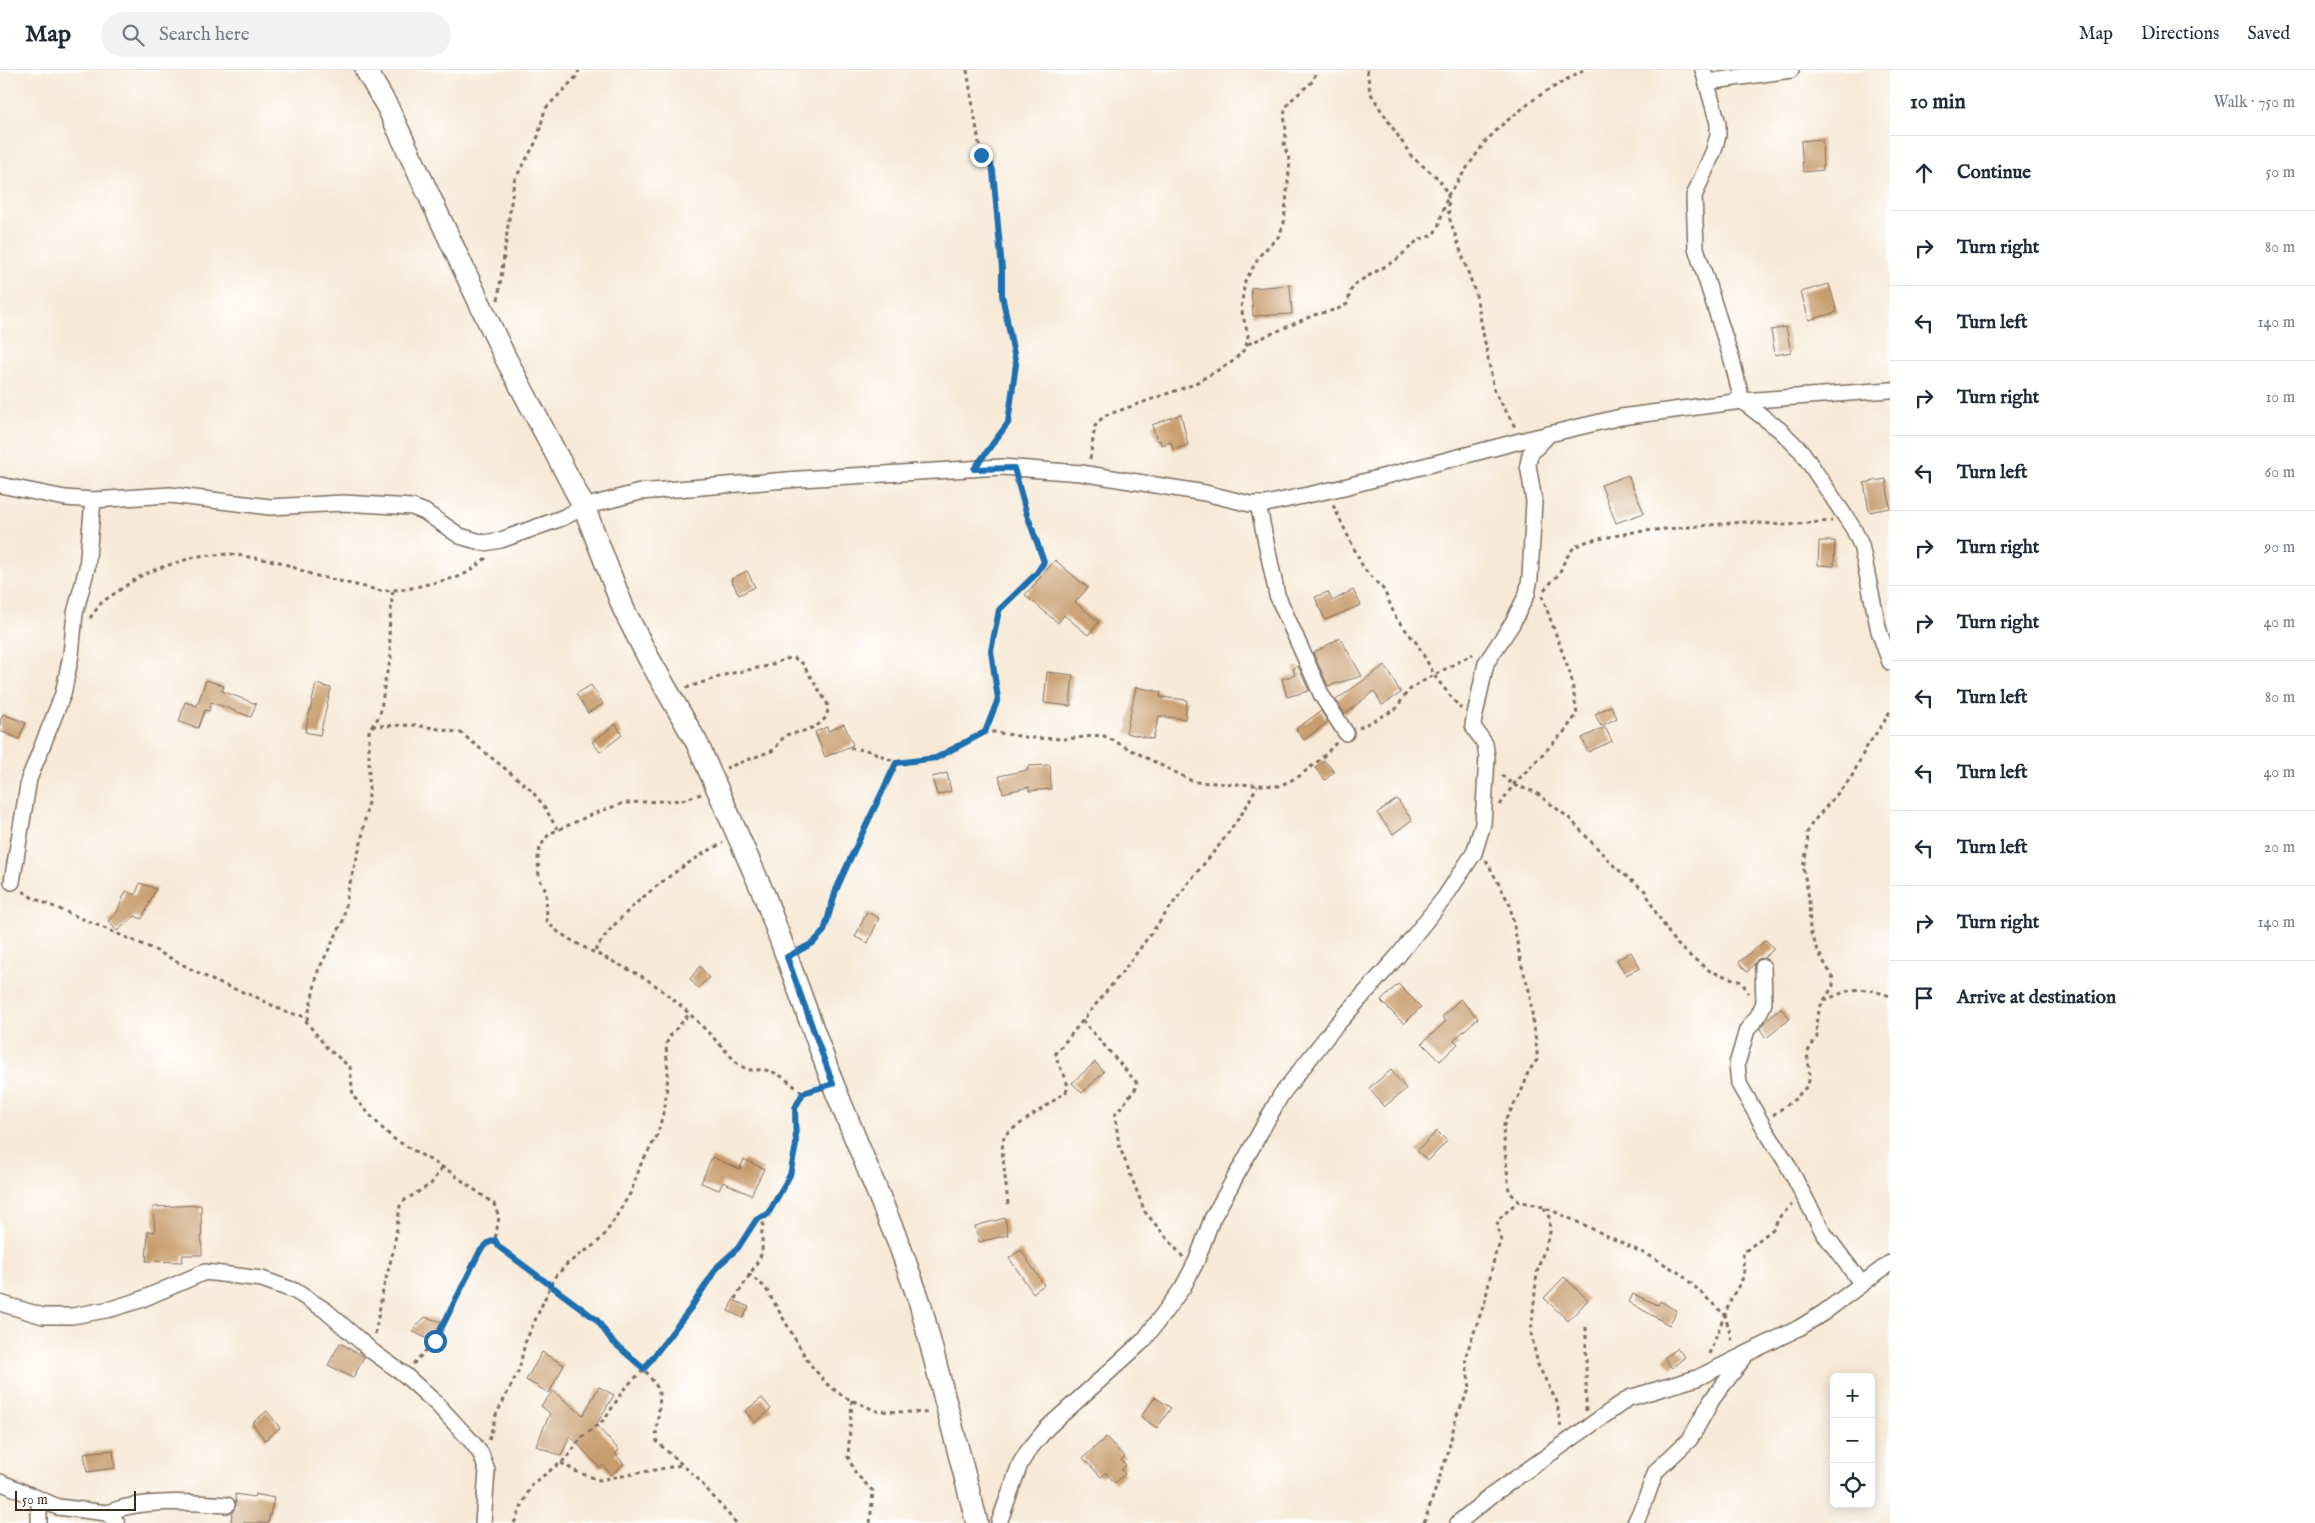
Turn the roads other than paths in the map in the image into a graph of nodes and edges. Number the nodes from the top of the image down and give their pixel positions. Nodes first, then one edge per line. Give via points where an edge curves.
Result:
1 (366, 70) edge
2 (1791, 70) edge
3 (1705, 76) edge
4 (1890, 390) edge
5 (1742, 401) junction
6 (1549, 434) junction
7 (0, 485) edge
8 (93, 500) junction
9 (1258, 504) junction
10 (584, 507) junction
11 (1890, 662) edge
12 (1346, 733) road end
13 (12, 882) road end
14 (1763, 967) dead end
15 (1890, 1263) edge
16 (1862, 1284) junction
17 (0, 1303) edge
18 (1750, 1351) junction
19 (0, 1482) edge
20 (39, 1501) junction
21 (227, 1505) dead end
22 (112, 1518) edge
23 (40, 1523) edge
24 (483, 1523) edge
25 (977, 1523) edge
26 (999, 1523) edge
27 (1458, 1523) edge
28 (1635, 1523) edge

1 - 10 main road via 388,108 505,357
2 - 3 street
3 - 5 street via 1718,135 1694,196 1696,248
4 - 5 street
5 - 6 street via 1621,417
5 - 11 street via 1780,430 1802,452 1847,520 1861,545 1879,631
6 - 9 street via 1326,491
6 - 26 street via 1530,454 1528,465 1534,501 1527,594 1486,663 1473,724 1487,748 1483,824 1474,854 1445,897 1397,957 1292,1079 1230,1184 1183,1287 1144,1340 1047,1428 1028,1451 1020,1464
7 - 8 street
8 - 10 street via 170,495 270,507 343,503 412,507 460,536 484,543 501,540
8 - 13 street via 87,568 63,694 29,779
9 - 10 street via 1089,475 1014,468 686,487 640,492
9 - 12 street via 1280,602 1322,696
10 - 25 main road via 624,610 668,693 685,718 765,897 833,1084 920,1303
14 - 16 street via 1762,1010 1747,1030 1737,1064 1741,1089 1786,1162 1823,1232
15 - 16 street
16 - 18 street via 1812,1321
17 - 24 street via 43,1316 72,1316 140,1300 200,1273 262,1279 295,1291 325,1310 405,1376 436,1404 481,1454 486,1463 487,1479
18 - 27 street via 1691,1380 1628,1398
18 - 28 street via 1713,1398 1690,1439 1656,1471
19 - 20 street
20 - 22 street via 58,1508
20 - 23 street
21 - 22 street via 170,1503 119,1508

